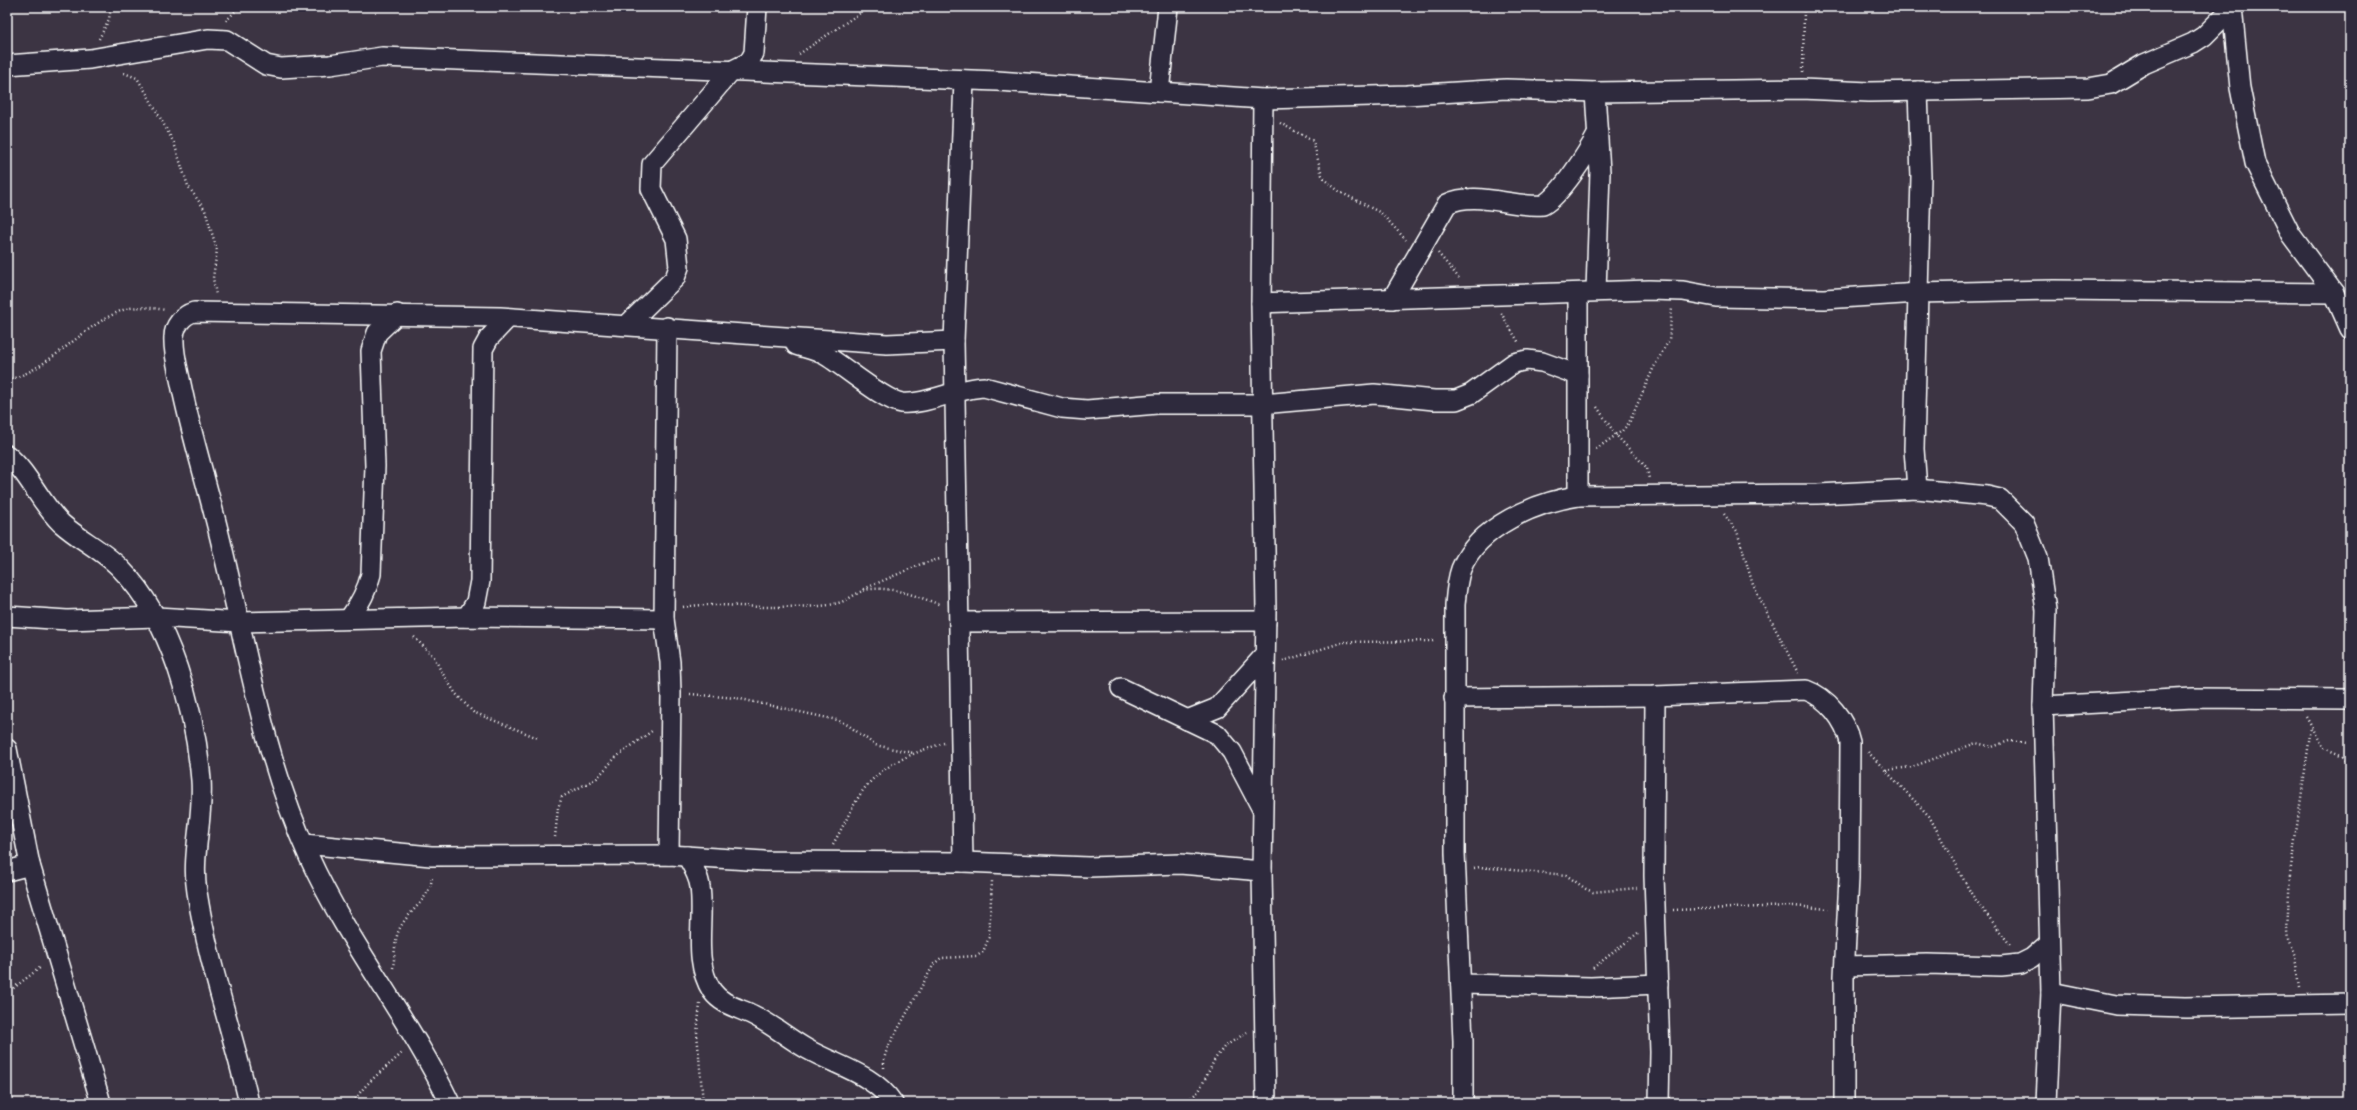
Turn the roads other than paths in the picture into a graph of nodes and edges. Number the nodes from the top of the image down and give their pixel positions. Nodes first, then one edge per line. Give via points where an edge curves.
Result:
1 (757, 7) edge
2 (1168, 7) edge
3 (2232, 8) edge
4 (7, 65) edge
5 (731, 71) junction
6 (964, 80) junction
7 (1918, 91) junction
8 (1159, 92) junction
9 (1595, 92) junction
10 (1263, 106) junction
11 (1598, 133) junction
12 (1596, 291) junction
13 (2334, 292) junction
14 (1919, 293) junction
15 (1578, 294) junction
16 (1392, 298) junction
17 (1260, 303) junction
18 (397, 314) junction
19 (508, 318) junction
20 (628, 324) junction
21 (667, 327) junction
22 (2350, 329) edge
23 (768, 336) junction
24 (954, 341) junction
25 (1578, 375) junction
26 (955, 391) junction
27 (1262, 404) junction
28 (7, 455) edge
29 (1917, 489) junction
30 (1578, 496) junction
31 (664, 614) junction
32 (7, 616) edge
33 (157, 617) junction
34 (467, 617) junction
35 (959, 617) junction
36 (349, 619) junction
37 (1266, 621) junction
38 (240, 622) junction
39 (1265, 661) junction
40 (1121, 688) dead end
41 (1654, 696) junction
42 (1454, 698) junction
43 (2350, 699) edge
44 (2043, 706) junction
45 (1187, 720) junction
46 (7, 749) edge
47 (1263, 812) junction
48 (304, 844) junction
49 (678, 856) junction
50 (964, 862) junction
51 (30, 865) junction
52 (7, 871) edge
53 (1262, 871) junction
54 (2049, 943) junction
55 (1844, 966) junction
56 (1461, 984) junction
57 (1658, 984) junction
58 (2051, 992) junction
59 (2350, 1004) edge
60 (891, 1099) edge
61 (101, 1103) edge
62 (249, 1103) edge
63 (450, 1103) edge
64 (1266, 1103) edge
65 (1463, 1103) edge
66 (1659, 1103) edge
67 (1844, 1103) edge
68 (2046, 1103) edge

1 - 5 street via 754,53 749,62
2 - 8 street
3 - 7 street via 2194,43 2144,64 2111,84 2088,88
3 - 13 street via 2240,88 2255,163 2291,235
4 - 5 street via 90,59 208,39 227,40 266,65 281,68 330,65 382,57
5 - 6 street
5 - 20 street via 652,164 651,189 676,239 679,267 675,278
6 - 8 street
6 - 24 street
7 - 9 street via 1661,89
7 - 14 street via 1921,177
8 - 10 street
9 - 10 street via 1506,89
9 - 11 street
10 - 17 street
11 - 12 street via 1600,172
11 - 16 street via 1587,153 1549,202 1538,205 1471,199 1452,201 1442,210
12 - 14 street via 1672,290 1716,297 1761,299 1824,299
12 - 15 street
13 - 14 street via 2055,290
13 - 22 street
14 - 29 street via 1914,449
15 - 16 street
15 - 25 street
16 - 17 street
17 - 27 street
18 - 19 street
18 - 36 street via 377,333 371,351 375,466 371,574 361,603
18 - 38 street via 190,313 175,329 174,348 187,413
19 - 20 street
19 - 34 street via 483,348 480,581 476,602
20 - 21 street
21 - 23 street
21 - 31 street
23 - 24 street via 887,344
23 - 26 street via 823,354 855,374 887,399 902,403 914,402
24 - 26 street
25 - 27 street via 1527,360 1514,363 1470,394 1456,400 1374,394
25 - 30 street
26 - 27 street via 972,388 994,389 1062,408 1087,410 1157,404
26 - 35 street
27 - 37 street
28 - 33 street via 61,522 123,571
29 - 30 street via 1818,494
29 - 44 street via 2000,499 2024,523 2038,558 2046,610
30 - 42 street via 1537,505 1512,518 1482,540 1471,552 1457,583
31 - 34 street
31 - 49 street via 671,693
32 - 33 street via 67,620
33 - 38 street
33 - 62 street via 176,665 194,726 202,791 195,870 196,890 214,975
34 - 36 street
35 - 37 street
35 - 50 street
36 - 38 street
37 - 39 street
38 - 48 street via 264,734 285,798
39 - 45 street via 1217,708
39 - 47 street
40 - 45 street
41 - 42 street
41 - 55 street via 1806,690 1837,714 1850,740
41 - 57 street
42 - 56 street via 1456,876
43 - 44 street via 2193,698
44 - 54 street
45 - 47 street via 1217,734 1226,744
46 - 51 street
47 - 53 street
48 - 49 street via 431,856
48 - 63 street via 340,916
49 - 50 street via 764,861
49 - 60 street via 700,885 700,944 706,980 713,992 726,1004 770,1024 808,1050 867,1078 884,1089
50 - 53 street via 1089,866 1180,864
51 - 52 street
51 - 61 street
53 - 64 street
54 - 55 street via 2024,962 2002,966
54 - 58 street
55 - 67 street
56 - 57 street
56 - 65 street
57 - 66 street
58 - 59 street via 2116,1005
58 - 68 street

